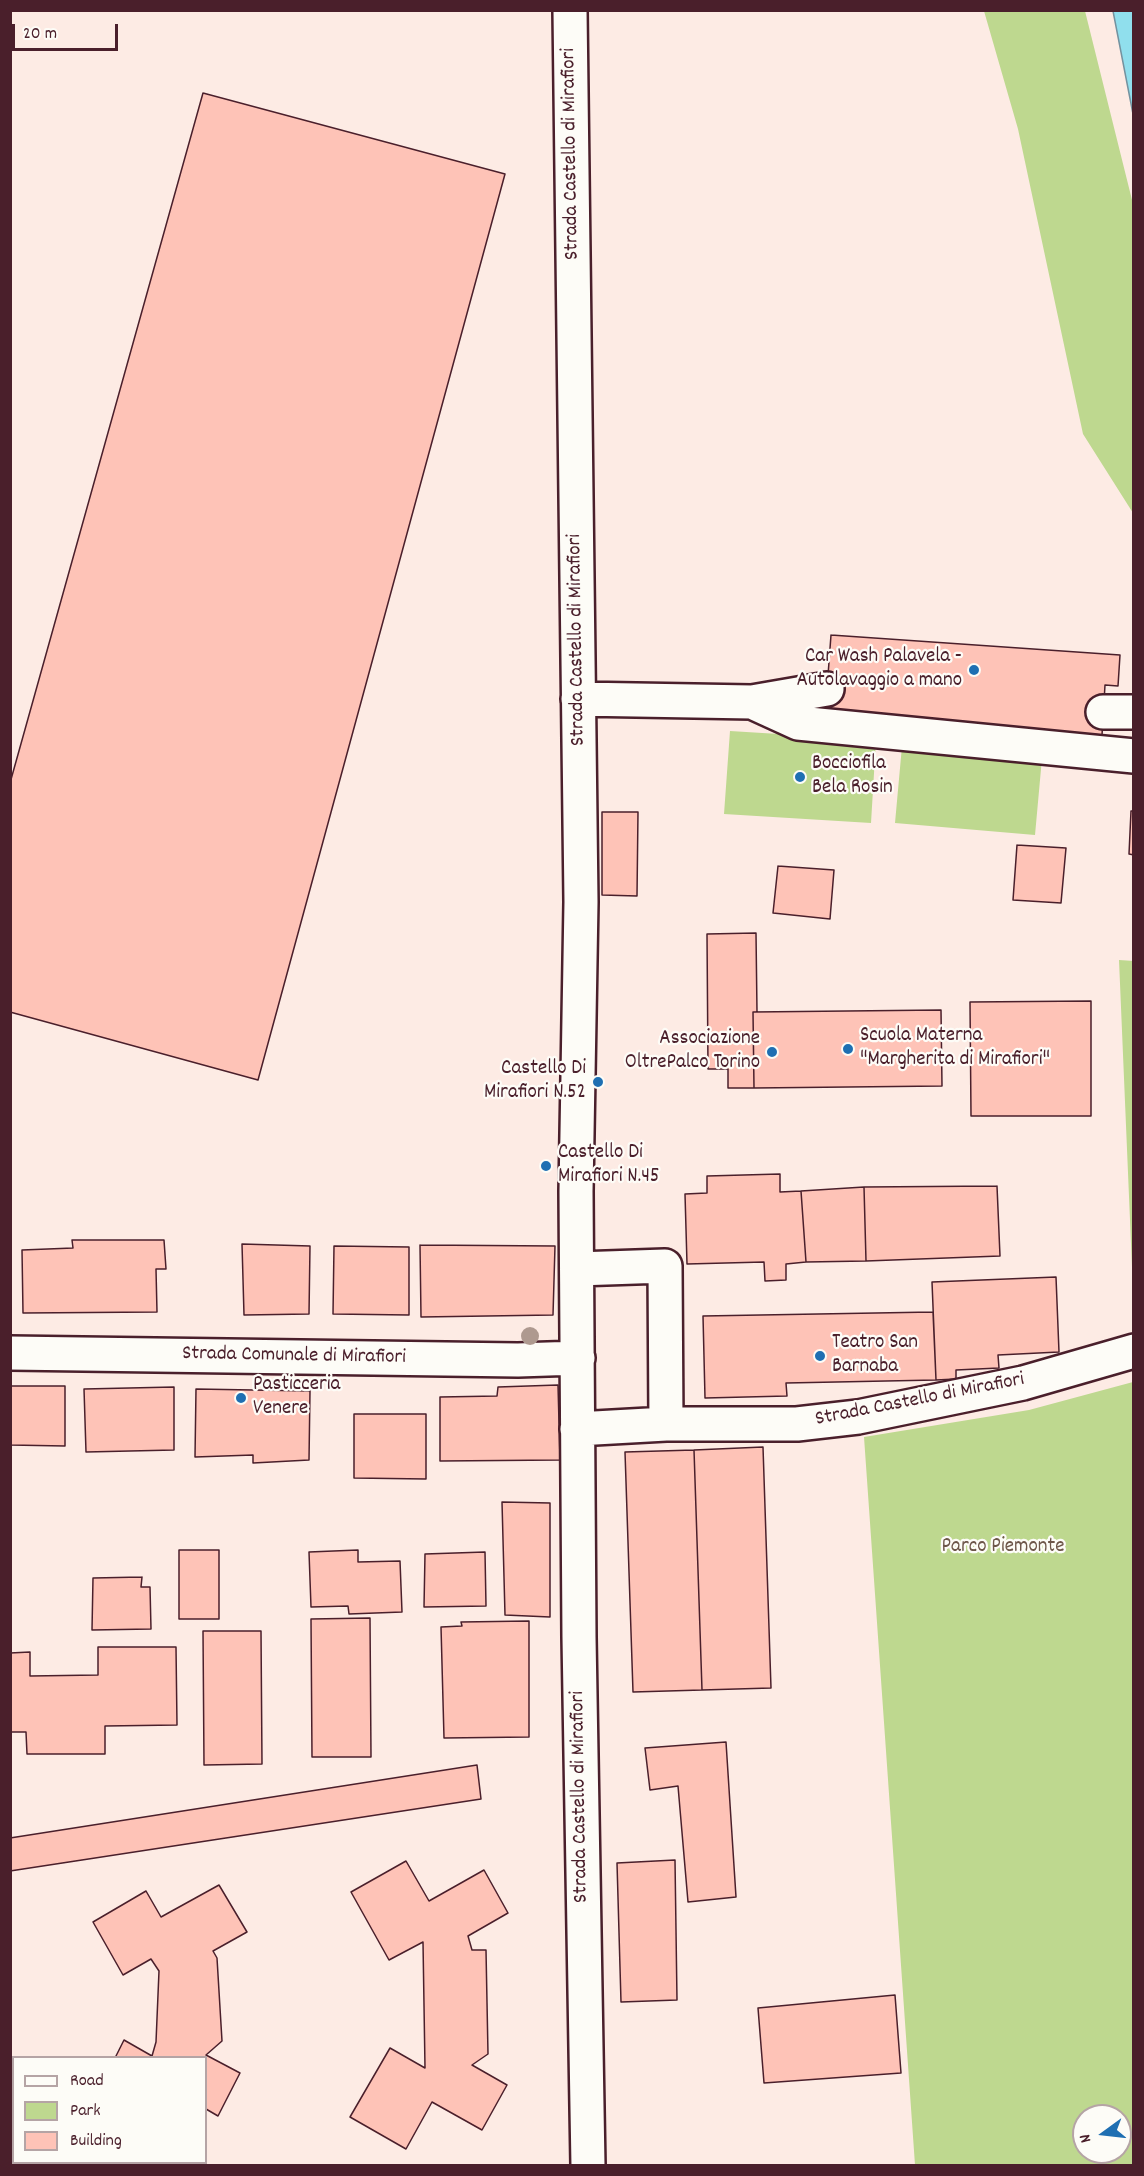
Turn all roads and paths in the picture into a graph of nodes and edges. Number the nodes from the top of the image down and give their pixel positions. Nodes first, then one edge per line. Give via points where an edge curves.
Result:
1 (570, 10) edge
2 (827, 688) dead end
3 (579, 699) junction
4 (752, 702) junction
5 (1134, 756) edge
6 (577, 1269) junction
7 (1134, 1351) edge
8 (10, 1353) edge
9 (578, 1358) junction
10 (666, 1424) junction
11 (577, 1429) junction
12 (588, 2166) edge

1 - 3 street, Strada Castello di Mirafiori
2 - 4 street
3 - 4 street
3 - 6 street, Strada Castello di Mirafiori
4 - 5 street via 798,723
6 - 9 street, Strada Castello di Mirafiori
6 - 10 street via 665,1266
7 - 10 street, Strada Castello di Mirafiori via 1023,1383 858,1417 797,1424
8 - 9 street, Strada Comunale di Mirafiori
9 - 11 street, Strada Castello di Mirafiori
10 - 11 street, Strada Castello di Mirafiori
11 - 12 street, Strada Castello di Mirafiori

